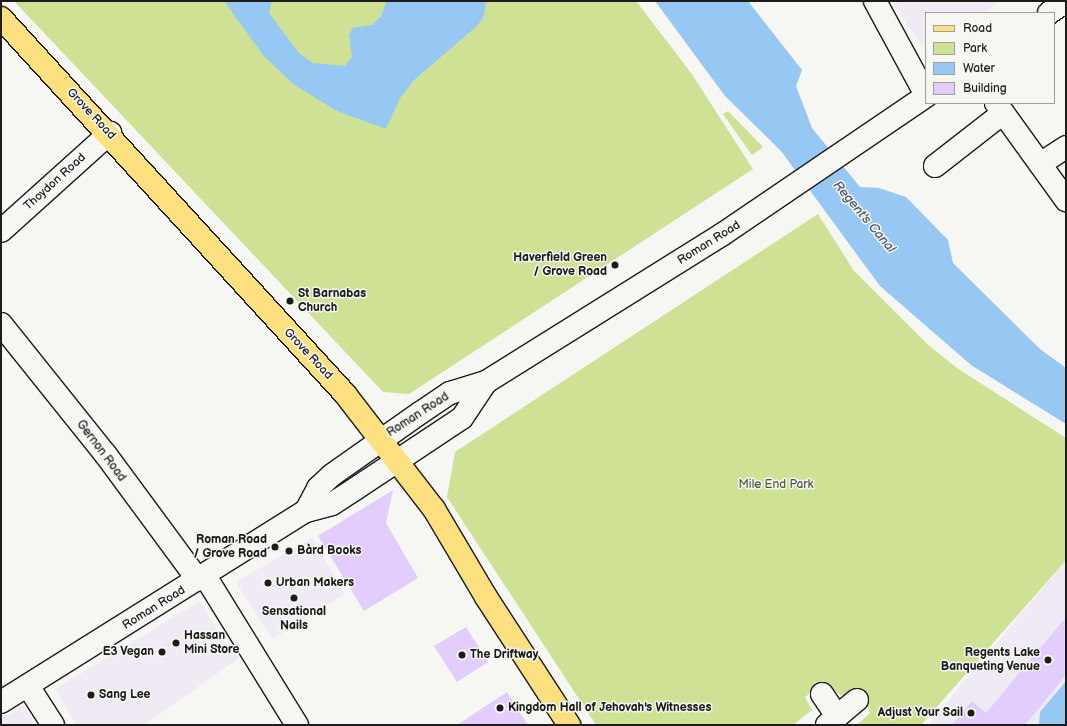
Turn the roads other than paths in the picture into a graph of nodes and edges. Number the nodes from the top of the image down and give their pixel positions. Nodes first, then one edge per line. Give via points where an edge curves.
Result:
1 (875, 1) edge
2 (1066, 1) edge
3 (1050, 12) edge
4 (1, 18) edge
5 (925, 93) edge
6 (925, 96) edge
7 (999, 108) edge
8 (110, 133) junction
9 (1066, 147) edge
10 (1040, 164) junction
11 (934, 166) dead end
12 (1066, 200) edge
13 (1, 230) edge
14 (1, 324) edge
15 (486, 382) junction
16 (381, 440) junction
17 (397, 461) junction
18 (306, 511) junction
19 (202, 578) junction
20 (28, 686) junction
21 (822, 694) dead end
22 (857, 700) dead end
23 (1, 702) edge
24 (832, 721) edge
25 (53, 725) edge
26 (297, 725) edge
27 (569, 725) edge

1 - 5 main road
2 - 3 main road
4 - 8 main road, Grove Road
6 - 15 main road, Roman Road via 757,211
7 - 10 main road
7 - 11 main road
8 - 13 main road, Thoydon Road
8 - 16 main road, Grove Road via 345,394
9 - 10 main road
10 - 12 main road
14 - 19 main road, Gernon Road
15 - 16 main road, Roman Road via 450,393
15 - 17 main road, Roman Road via 462,418
16 - 17 main road, Grove Road
16 - 18 main road, Roman Road via 318,488
17 - 18 main road, Roman Road via 332,504
17 - 27 main road, Grove Road via 434,509 486,597
18 - 19 main road, Roman Road
19 - 20 main road, Roman Road
19 - 26 main road, Gernon Road
20 - 23 main road, Roman Road
20 - 25 main road
21 - 24 main road
22 - 24 main road

